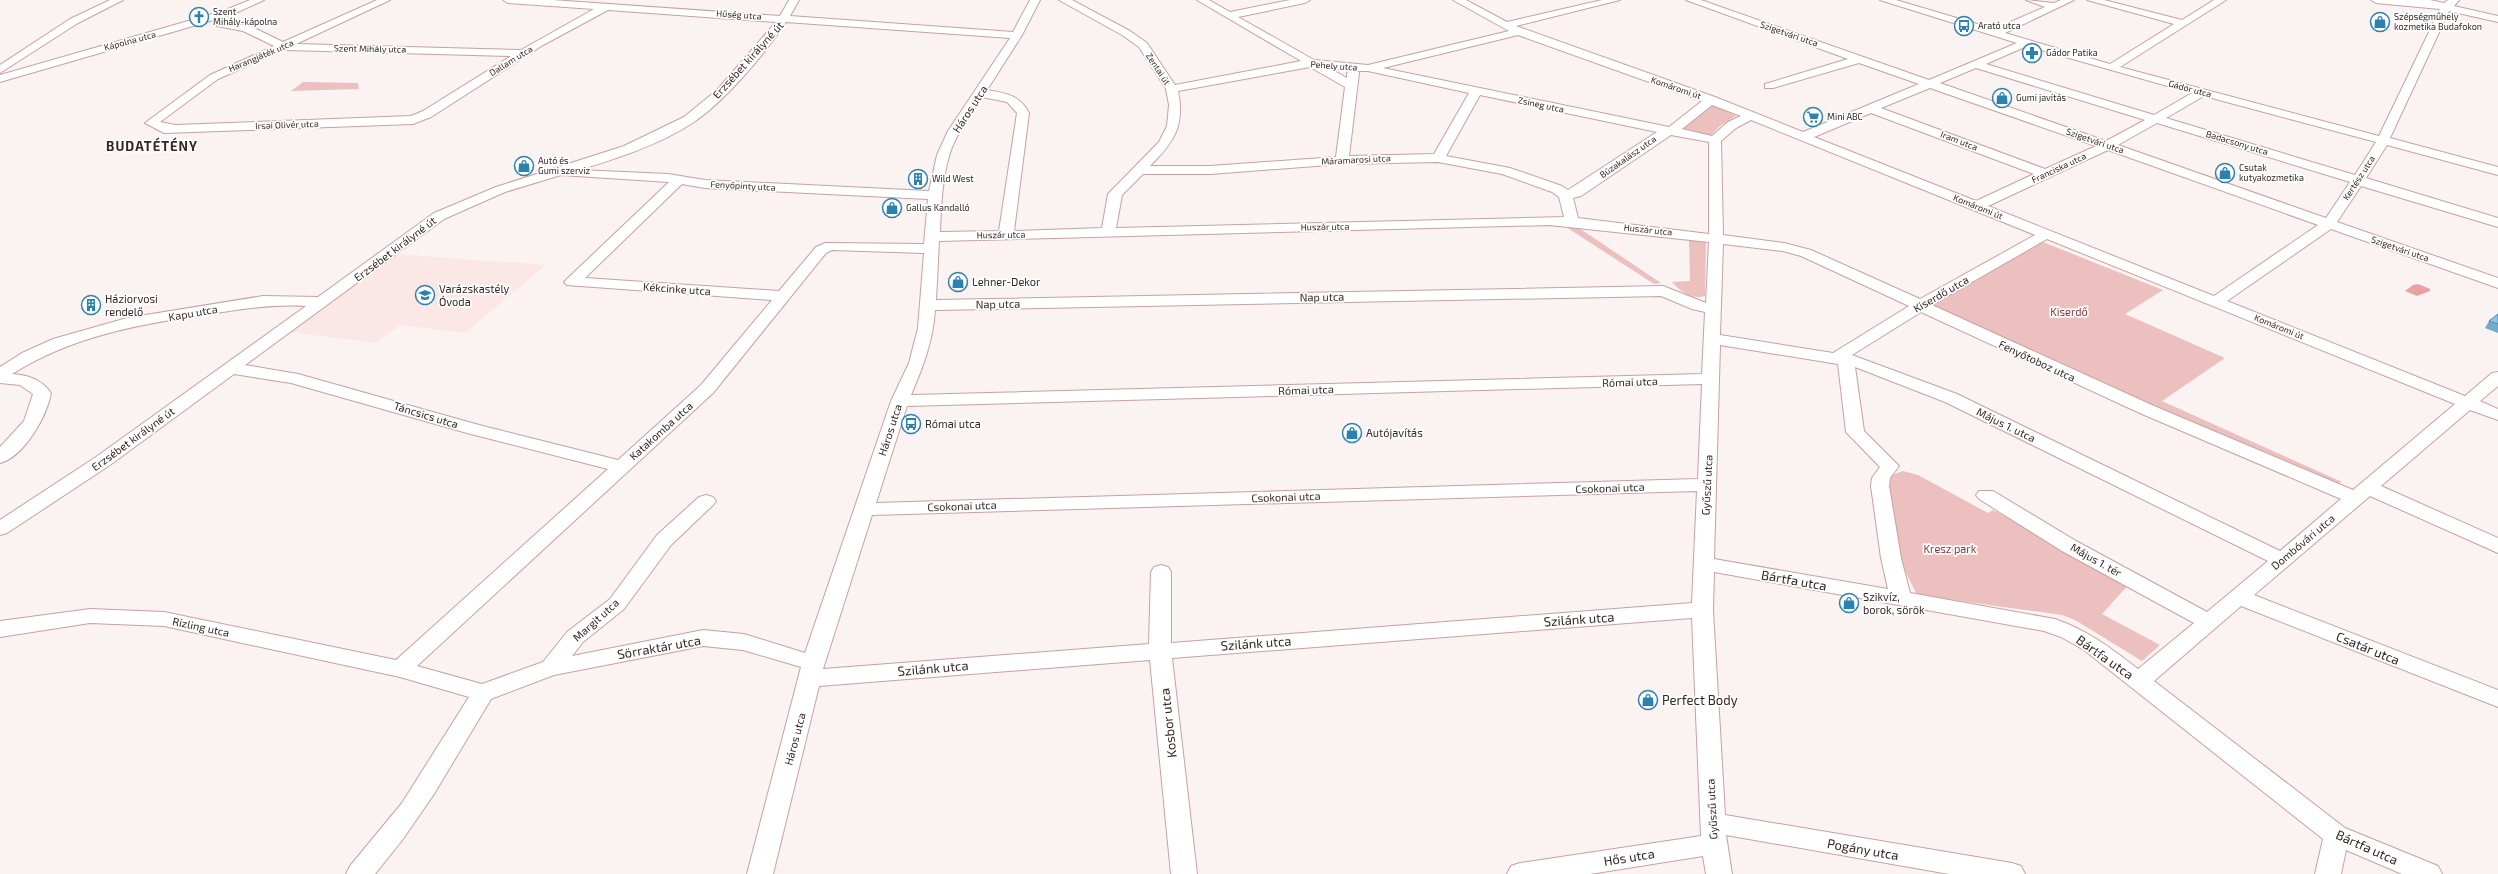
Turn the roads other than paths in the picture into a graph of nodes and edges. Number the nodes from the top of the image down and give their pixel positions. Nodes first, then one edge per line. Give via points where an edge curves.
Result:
1 (118, 0) edge
2 (259, 0) edge
3 (385, 0) edge
4 (508, 0) edge
5 (514, 0) edge
6 (794, 0) edge
7 (1035, 0) edge
8 (1064, 0) edge
9 (1202, 0) edge
10 (1305, 0) edge
11 (1458, 0) edge
12 (1614, 0) edge
13 (1691, 0) edge
14 (1885, 0) edge
15 (2031, 0) edge
16 (2069, 0) edge
17 (2092, 0) edge
18 (2221, 0) edge
19 (2376, 0) edge
20 (2416, 0) edge
21 (2450, 4) edge
22 (2055, 6) junction
23 (606, 7) junction
24 (1231, 15) junction
25 (785, 18) junction
26 (2498, 19) edge
27 (2182, 23) junction
28 (221, 24) dead end
29 (1506, 25) junction
30 (1519, 32) junction
31 (1995, 33) junction
32 (1018, 35) junction
33 (2026, 43) junction
34 (285, 47) junction
35 (523, 53) junction
36 (1859, 58) junction
37 (1311, 63) junction
38 (1975, 64) junction
39 (1354, 68) junction
40 (1368, 68) junction
41 (2111, 68) junction
42 (0, 70) edge
43 (0, 79) edge
44 (1930, 83) junction
45 (1350, 85) junction
46 (1769, 86) dead end
47 (1172, 89) junction
48 (1476, 91) junction
49 (2203, 92) junction
50 (980, 93) junction
51 (1711, 100) junction
52 (1872, 109) junction
53 (1751, 116) junction
54 (418, 118) joint
55 (2156, 118) junction
56 (155, 127) joint
57 (1668, 131) junction
58 (1803, 137) junction
59 (1715, 140) junction
60 (2383, 140) junction
61 (2107, 146) junction
62 (1438, 158) junction
63 (1342, 160) junction
64 (1141, 170) junction
65 (2498, 171) edge
66 (551, 172) junction
67 (2046, 174) junction
68 (679, 180) junction
69 (2358, 180) junction
70 (1565, 195) junction
71 (935, 196) junction
72 (1976, 206) junction
73 (1572, 222) junction
74 (2498, 223) edge
75 (2329, 224) junction
76 (1108, 232) junction
77 (2046, 234) junction
78 (1006, 235) junction
79 (1716, 238) junction
80 (932, 243) junction
81 (2498, 283) edge
82 (781, 296) junction
83 (2216, 301) junction
84 (324, 302) junction
85 (927, 305) junction
86 (1921, 305) junction
87 (1714, 309) junction
88 (1713, 339) junction
89 (1842, 358) junction
90 (230, 368) junction
91 (0, 374) edge
92 (2498, 377) edge
93 (0, 378) edge
94 (1712, 379) junction
95 (900, 401) junction
96 (2466, 402) junction
97 (2498, 415) edge
98 (0, 457) edge
99 (622, 467) junction
100 (1708, 485) junction
101 (2361, 493) junction
102 (1986, 495) dead end
103 (706, 501) dead end
104 (865, 509) junction
105 (0, 529) edge
106 (2498, 546) edge
107 (2282, 560) junction
108 (1704, 564) junction
109 (1161, 572) dead end
110 (2238, 597) junction
111 (1901, 599) junction
112 (1702, 610) junction
113 (2209, 622) junction
114 (0, 629) edge
115 (1160, 650) junction
116 (400, 668) junction
117 (551, 668) junction
118 (812, 670) junction
119 (2139, 681) junction
120 (483, 693) junction
121 (2498, 699) edge
122 (1713, 834) junction
123 (2336, 835) junction
124 (359, 874) edge
125 (760, 874) edge
126 (1184, 874) edge
127 (1520, 874) edge
128 (1719, 874) edge
129 (2012, 874) edge
130 (2328, 874) edge
131 (2428, 874) edge

1 - 42 street via 74,21
2 - 43 street, Kápolna utca via 227,13
3 - 34 street, Harangjáték utca
4 - 5 street, Hűség utca
5 - 23 street, Hűség utca
6 - 25 street, Erzsébet királyné út
7 - 32 street, Háros utca
8 - 47 street, Zentai út via 1126,33 1143,45
9 - 24 street
10 - 24 street
11 - 29 street, Komáromi út
12 - 29 street
13 - 36 street, Szigetvári utca
14 - 31 street, Gádor utca
15 - 22 street
16 - 22 street
17 - 27 street
18 - 27 street
19 - 21 street
20 - 21 street
21 - 26 street
21 - 60 street, Kertész utca
22 - 31 street
23 - 25 street, Hűség utca
23 - 35 street, Dallam utca
24 - 37 street
25 - 32 street, Hűség utca
25 - 66 street, Erzsébet királyné út via 719,95 688,120 625,150
27 - 41 street
28 - 34 street, Szent Mihály utca via 246,28
29 - 30 street, Komáromi út
30 - 40 street, Pehely utca
30 - 51 street, Komáromi út
31 - 33 street, Gádor utca
32 - 50 street, Háros utca
33 - 38 street
33 - 41 street, Gádor utca
34 - 35 street, Szent Mihály utca
34 - 56 street, Harangjáték utca via 214,77 153,120 151,123
35 - 54 street, Dallam utca
36 - 44 street, Szigetvári utca
36 - 46 street
37 - 39 street, Pehely utca
37 - 45 street
37 - 47 street, Pehely utca
38 - 44 street
38 - 55 street, Badacsony utca
39 - 40 street, Pehely utca
39 - 45 street
40 - 48 street, Zsineg utca
41 - 49 street, Gádor utca
44 - 52 street
44 - 61 street, Szigetvári utca
45 - 63 street
47 - 64 street, Zentai út via 1175,105 1173,126 1165,144
48 - 57 street, Zsineg utca
48 - 62 street
49 - 55 street, Franciska utca
49 - 60 street, Gádor utca
50 - 71 street, Háros utca via 954,131 944,154
50 - 78 street via 1014,101 1020,105 1023,113
51 - 53 street, Komáromi út
51 - 57 street, Búzakalász utca via 1675,129
52 - 58 street
52 - 67 street, Iram utca
53 - 58 street, Komáromi út
53 - 59 street via 1732,125
54 - 56 street, Irsai Olivér utca via 402,121
55 - 61 street, Franciska utca
55 - 69 street, Badacsony utca
57 - 59 street, Zsineg utca
57 - 70 street, Búzakalász utca via 1576,193
58 - 72 street, Komáromi út
59 - 79 street, Gyűszű utca
60 - 65 street, Gádor utca
60 - 69 street, Kertész utca
61 - 67 street, Franciska utca
61 - 75 street, Szigetvári utca
62 - 63 street, Máramarosi utca
62 - 70 street, Máramarosi utca via 1505,171 1557,189
63 - 64 street, Máramarosi utca via 1210,170
64 - 76 street, Zentai út via 1115,194
66 - 68 street, Fenyőpinty utca
66 - 84 street, Erzsébet királyné út via 439,216
67 - 72 street, Franciska utca
68 - 71 street, Fenyőpinty utca via 705,184
68 - 82 street, Kékcinke utca via 572,282
69 - 74 street, Badacsony utca
69 - 75 street, Kertész utca
70 - 73 street
71 - 80 street, Háros utca
72 - 77 street, Komáromi út
73 - 76 street, Huszár utca
73 - 79 street, Huszár utca
75 - 81 street, Szigetvári utca
75 - 83 street, Kertész utca
76 - 78 street, Huszár utca
77 - 83 street, Komáromi út
77 - 86 street, Kiserdő utca
78 - 80 street, Huszár utca
79 - 86 street, Fenyőtoboz utca via 1796,249
79 - 87 street, Gyűszű utca
80 - 82 street, Katakomba utca via 830,246 821,250
80 - 85 street, Háros utca
82 - 99 street, Katakomba utca via 707,389
83 - 96 street, Komáromi út
84 - 90 street, Erzsébet királyné út
84 - 91 street, Kapu utca via 263,301 105,328 65,340 31,355
85 - 87 street, Nap utca via 1663,291 1698,306
85 - 95 street, Háros utca via 926,328 917,363
86 - 89 street, Kiserdő utca
86 - 101 street, Fenyőtoboz utca via 2051,368 2266,463
87 - 88 street, Gyűszű utca
88 - 89 street, Május 1. utca
88 - 94 street, Gyűszű utca
89 - 107 street, Május 1. utca via 1951,398
89 - 111 street via 1855,432 1890,466 1881,478 1880,486 1891,558
90 - 99 street, Táncsics utca via 299,380 473,429
90 - 105 street, Erzsébet királyné út via 67,486
92 - 96 street, Dombóvári utca
93 - 98 street via 22,379 36,385 42,393 37,417 27,431
94 - 95 street, Római utca
94 - 100 street, Gyűszű utca
95 - 104 street, Háros utca
96 - 97 street, Komáromi út
96 - 101 street, Dombóvári utca
99 - 116 street, Katakomba utca
100 - 104 street, Csokonai utca
100 - 108 street, Gyűszű utca
101 - 106 street, Fenyőtoboz utca
101 - 107 street, Dombóvári utca
102 - 113 street, Május 1. tér via 2069,546
103 - 117 street, Margit utca via 664,540 617,604 575,638
104 - 118 street, Háros utca
107 - 110 street, Dombóvári utca
108 - 111 street, Bártfa utca
108 - 112 street, Gyűszű utca
109 - 115 street, Kosbor utca
110 - 113 street, Dombóvári utca
110 - 121 street, Csatár utca
111 - 119 street, Bártfa utca via 2047,624 2069,632 2092,645
112 - 115 street, Szilánk utca
112 - 122 street, Gyűszű utca
113 - 119 street, Dombóvári utca
114 - 116 street, Rizling utca via 90,616 164,619
115 - 118 street, Szilánk utca
115 - 126 street, Kosbor utca
116 - 120 street
117 - 118 street, Sörraktár utca via 703,638 744,642
117 - 120 street
118 - 125 street, Háros utca
119 - 123 street, Bártfa utca
120 - 124 street via 441,766 377,854
122 - 127 street, Hős utca
122 - 128 street, Gyűszű utca
122 - 129 street, Pogány utca
123 - 130 street
123 - 131 street, Bártfa utca

